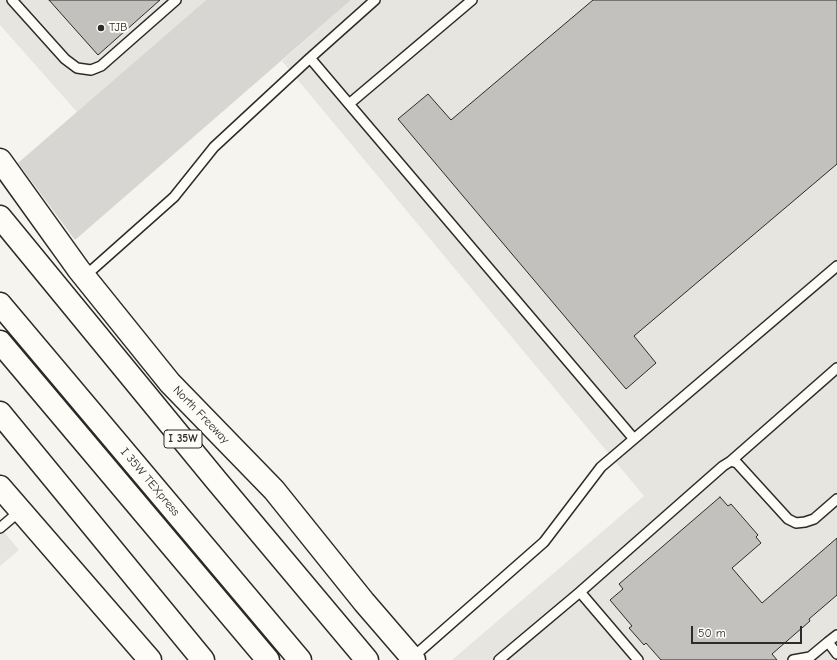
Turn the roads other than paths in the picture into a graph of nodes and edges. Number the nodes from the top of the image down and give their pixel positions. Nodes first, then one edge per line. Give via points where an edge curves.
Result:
1 (12, 0) edge
2 (176, 0) edge
3 (375, 0) edge
4 (472, 0) edge
5 (310, 58) junction
6 (349, 104) junction
7 (0, 160) edge
8 (0, 217) edge
9 (837, 266) edge
10 (84, 277) junction
11 (0, 304) edge
12 (0, 342) edge
13 (837, 368) edge
14 (0, 413) edge
15 (10, 437) edge
16 (634, 440) junction
17 (731, 461) junction
18 (0, 487) edge
19 (837, 499) edge
20 (20, 511) junction
21 (0, 528) edge
22 (580, 592) junction
23 (837, 635) edge
24 (828, 642) junction
25 (837, 654) edge
26 (413, 659) edge
27 (809, 659) edge
28 (150, 660) edge
29 (203, 660) edge
30 (268, 660) edge
31 (300, 660) edge
32 (367, 660) edge
33 (499, 660) edge
34 (638, 660) edge
35 (792, 660) edge

1 - 2 lane via 65,59 77,68 91,70 102,66
3 - 5 lane
4 - 6 lane
5 - 6 lane
5 - 10 lane via 214,147 174,197
6 - 16 lane
7 - 10 main road, North Freeway
8 - 32 main road, I 35W
9 - 16 lane
10 - 26 main road, North Freeway via 170,383 274,490
11 - 31 main road, I 35W TEXpress
12 - 30 main road, I 35W TEXpress
13 - 17 lane
14 - 15 main road
15 - 29 main road
16 - 26 lane via 601,467 544,542
17 - 19 lane via 737,463 788,519 796,523 814,519
17 - 22 lane
18 - 20 main road
20 - 21 lane
20 - 28 main road
22 - 33 lane
22 - 34 lane
23 - 24 lane
24 - 25 lane
24 - 27 lane
27 - 35 lane

